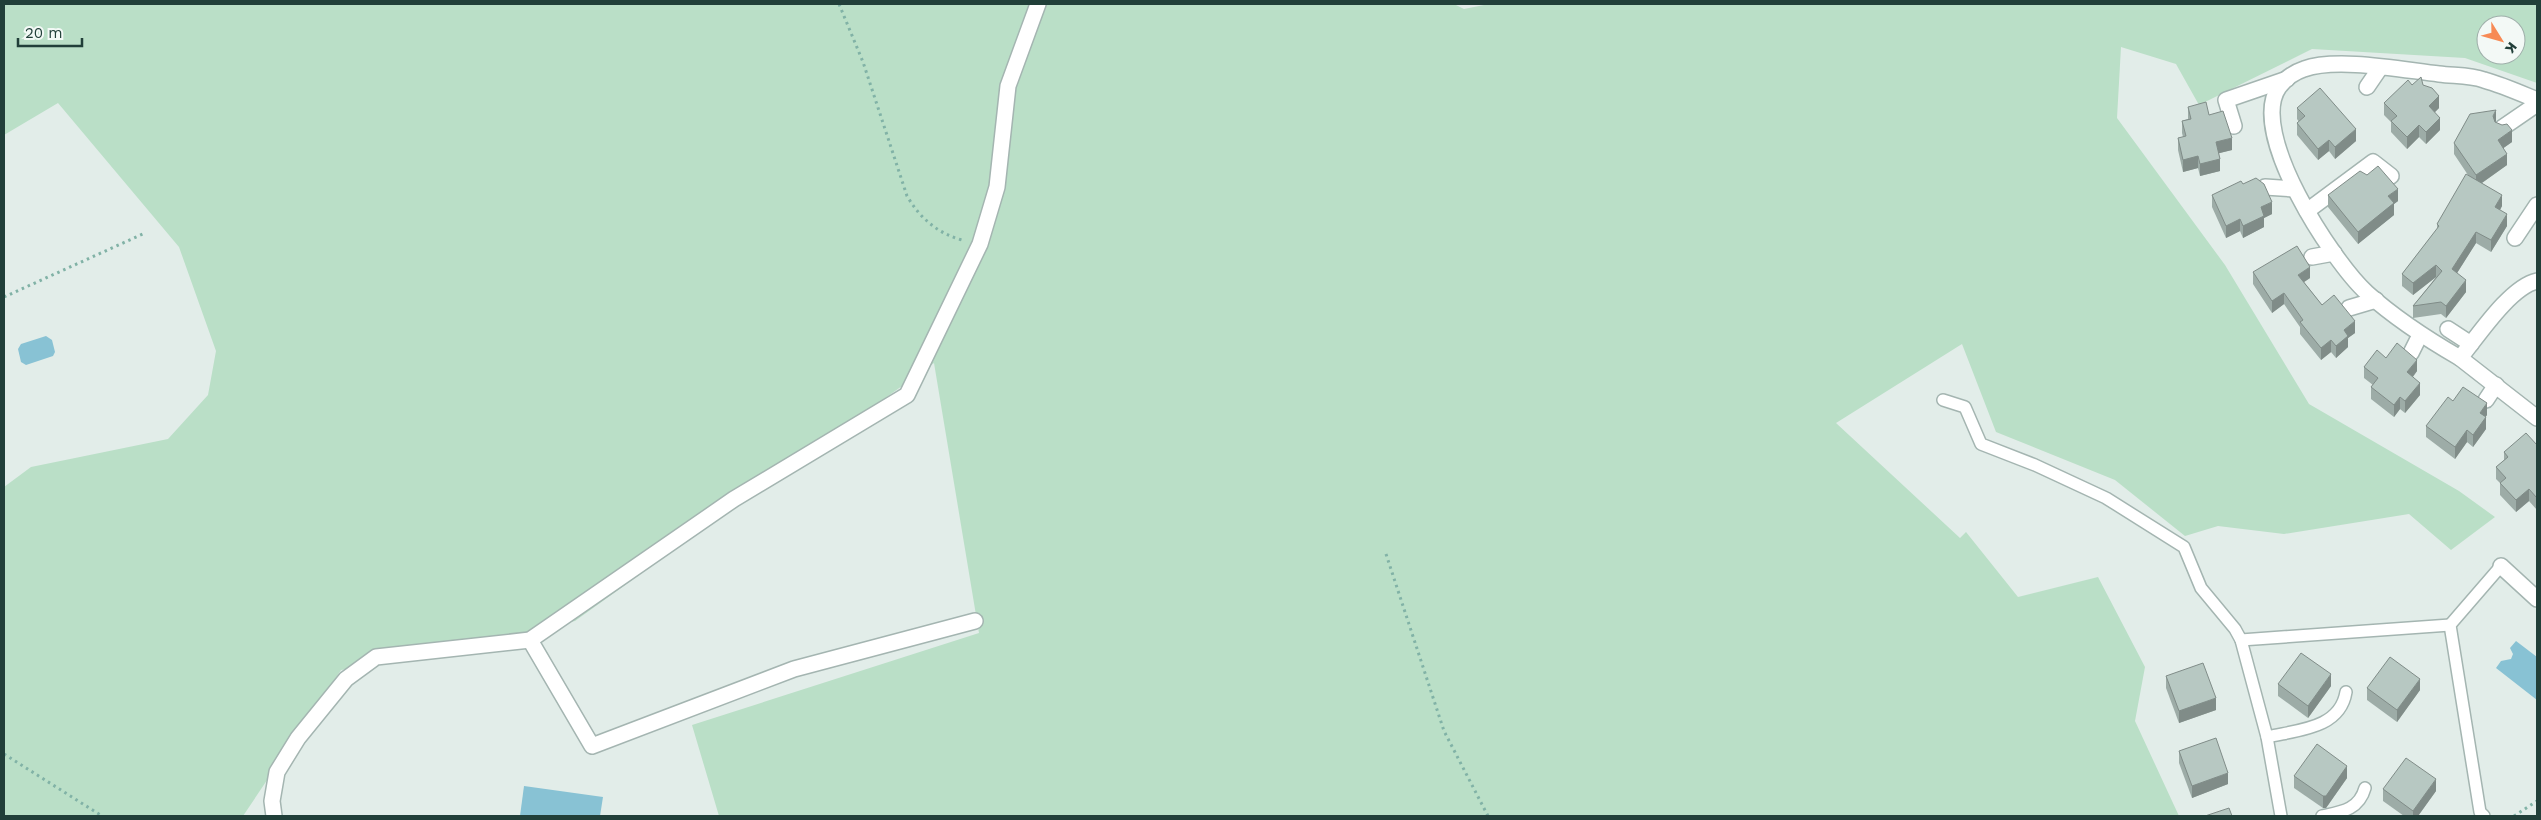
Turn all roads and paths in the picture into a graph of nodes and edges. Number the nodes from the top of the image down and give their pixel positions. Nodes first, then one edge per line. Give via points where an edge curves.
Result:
1 (839, 4) edge
2 (1038, 4) edge
3 (2380, 68) junction
4 (2450, 75) junction
5 (2286, 79) junction
6 (2367, 87) dead end
7 (2430, 90) edge
8 (2537, 100) edge
9 (2537, 104) edge
10 (2234, 126) dead end
11 (2502, 128) edge
12 (2391, 176) dead end
13 (2265, 187) edge
14 (2294, 189) junction
15 (2537, 205) edge
16 (2307, 211) junction
17 (145, 233) dead end
18 (2514, 238) dead end
19 (980, 244) junction
20 (2334, 253) junction
21 (2312, 257) dead end
22 (2537, 281) edge
23 (4, 298) edge
24 (2376, 300) junction
25 (2349, 308) dead end
26 (2448, 329) dead end
27 (2420, 335) junction
28 (2471, 344) junction
29 (2411, 353) edge
30 (2460, 358) junction
31 (2496, 385) junction
32 (1943, 400) dead end
33 (2486, 400) edge
34 (2537, 418) edge
35 (1386, 554) dead end
36 (2501, 566) joint
37 (2537, 599) edge
38 (975, 621) dead end
39 (2450, 625) junction
40 (530, 640) junction
41 (2241, 640) junction
42 (2346, 692) dead end
43 (2267, 737) junction
44 (4, 754) edge
45 (2365, 788) dead end
46 (2537, 801) edge
47 (2480, 815) edge
48 (102, 816) edge
49 (274, 816) edge
50 (1488, 816) edge
51 (2281, 816) edge
52 (2322, 816) edge
53 (2514, 816) edge

1 - 19 path via 863,62 913,207 940,232
2 - 19 street via 1008,86 997,187
3 - 4 street
3 - 5 street via 2337,64 2304,69
3 - 6 street
4 - 7 street
4 - 8 street via 2482,79
5 - 10 street via 2226,100
5 - 14 street via 2278,88 2273,110 2278,152
9 - 11 street
12 - 16 street via 2373,162
13 - 14 street
14 - 16 street
15 - 18 street
16 - 20 street
17 - 23 path
19 - 40 street via 907,395 734,499
20 - 21 street
20 - 24 street
22 - 28 street via 2510,297
24 - 25 street
24 - 27 street
26 - 28 street
27 - 29 street
27 - 30 street
28 - 30 street
30 - 31 street
31 - 33 street
31 - 34 street
32 - 41 lane via 1965,407 1981,444 2106,498 2184,547 2201,588 2236,629
35 - 50 path via 1444,731
36 - 37 street
36 - 39 lane
38 - 40 street via 794,669 592,746
39 - 41 lane
39 - 47 lane
40 - 49 street via 376,657 346,679 298,738 277,772 272,801
41 - 43 lane
42 - 43 lane via 2341,708 2325,722
43 - 51 lane
44 - 48 path
45 - 52 lane via 2354,806
46 - 53 path

